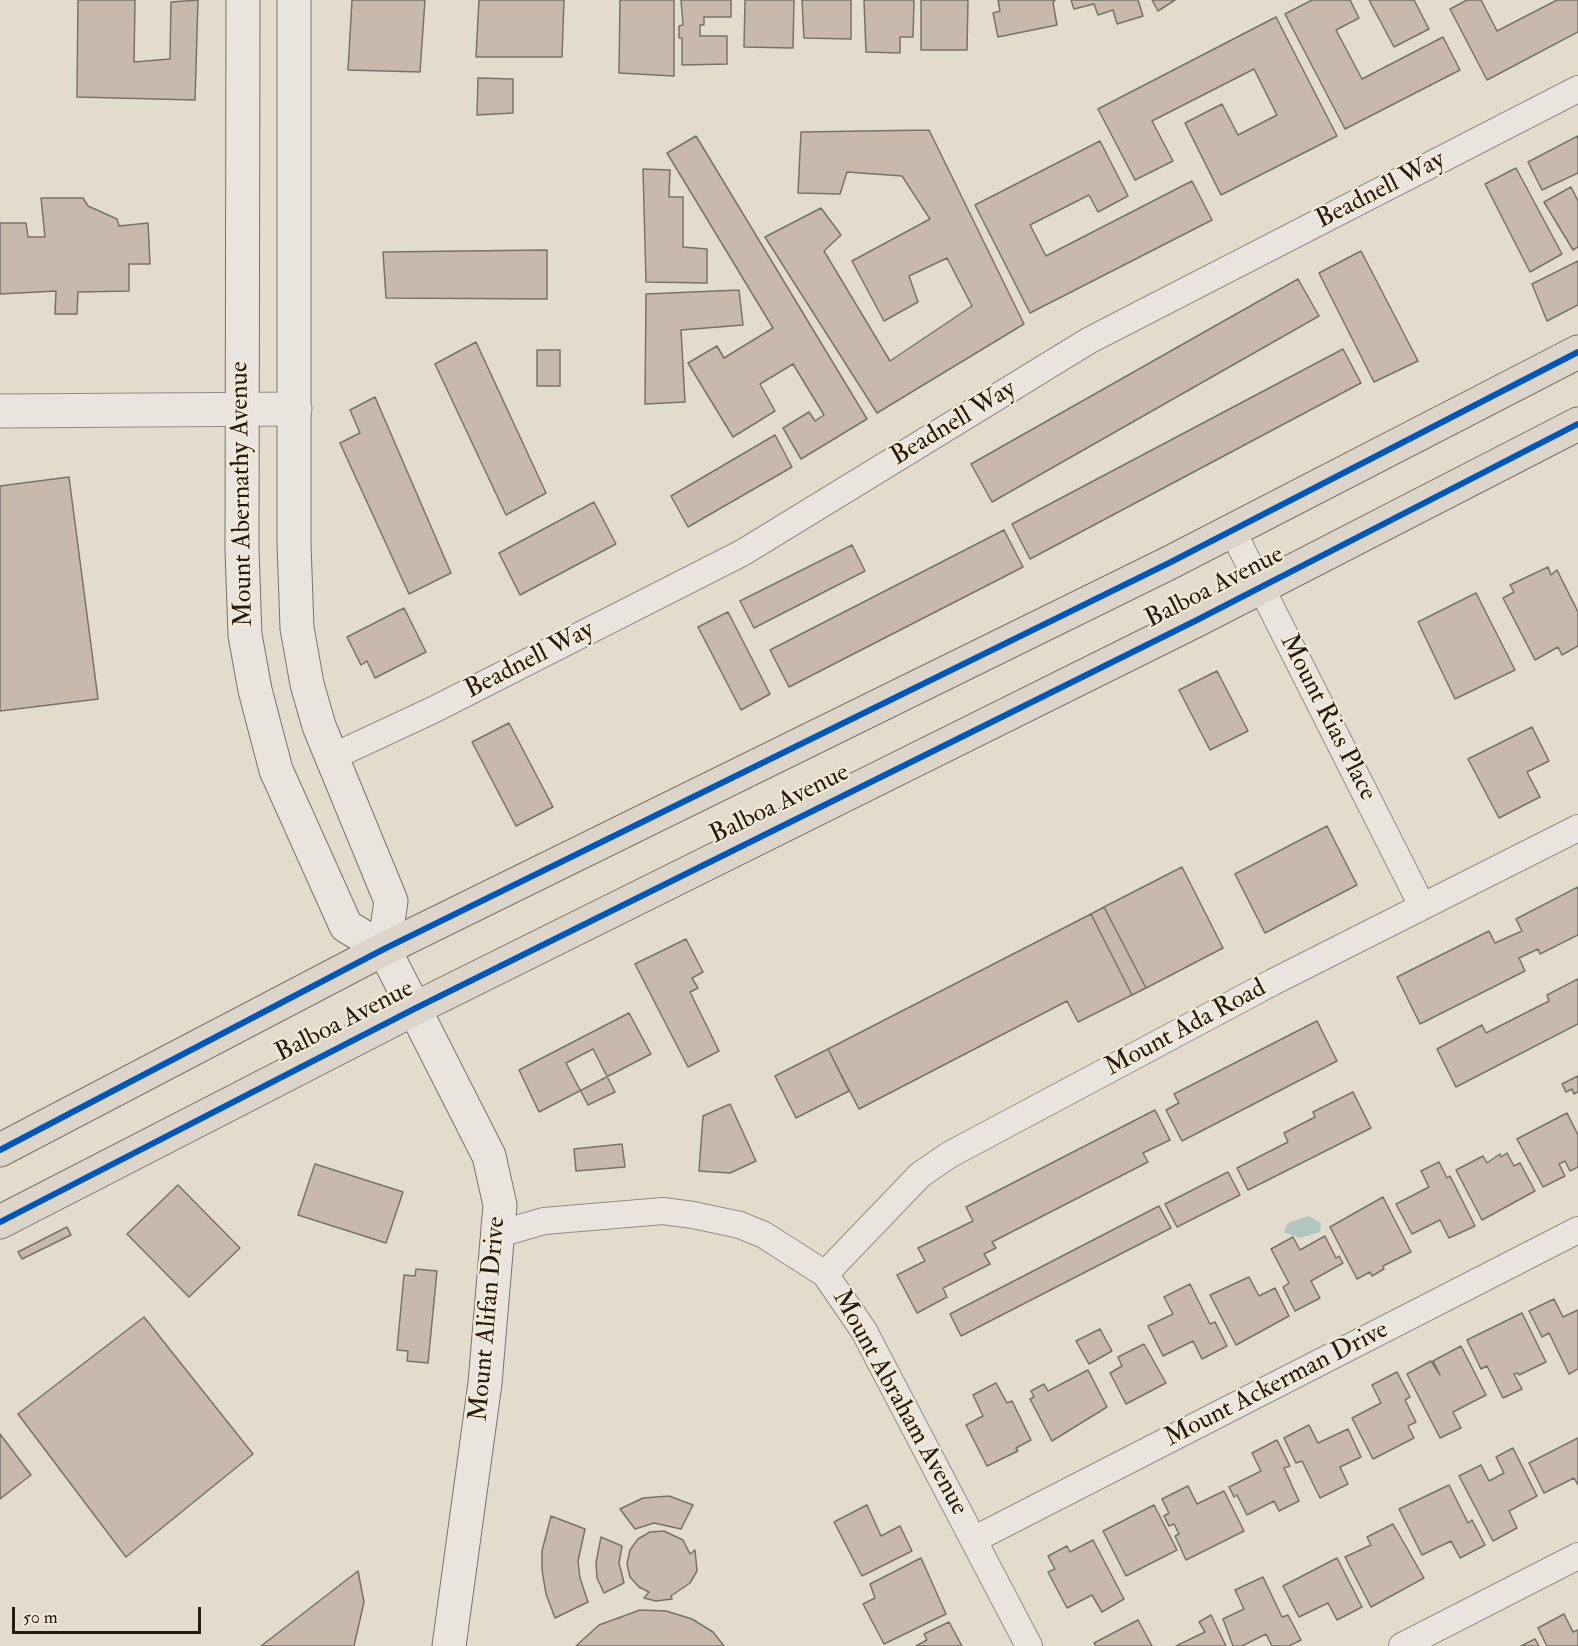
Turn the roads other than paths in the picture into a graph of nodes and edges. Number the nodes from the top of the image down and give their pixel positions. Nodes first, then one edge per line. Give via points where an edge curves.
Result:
1 (243, 0) edge
2 (294, 0) edge
3 (1578, 89) edge
4 (1578, 352) edge
5 (242, 409) junction
6 (295, 410) junction
7 (0, 411) edge
8 (1578, 424) edge
9 (1232, 530) junction
10 (1260, 587) junction
11 (330, 758) junction
12 (1578, 828) edge
13 (1422, 906) junction
14 (384, 949) junction
15 (414, 1009) junction
16 (0, 1150) edge
17 (0, 1222) edge
18 (1578, 1230) edge
19 (500, 1234) junction
20 (825, 1274) junction
21 (975, 1539) junction
22 (1578, 1557) edge
23 (449, 1646) edge
24 (1029, 1646) edge
25 (1402, 1646) edge

1 - 5 main road, Mount Abernathy Avenue
2 - 6 main road, Mount Abernathy Avenue
3 - 11 street, Beadnell Way via 1090,340 742,553
4 - 9 main road, Balboa Avenue
5 - 6 main road
5 - 7 main road
5 - 14 main road, Mount Abernathy Avenue via 245,635 276,770 346,926
6 - 11 main road, Mount Abernathy Avenue via 297,628 308,684
8 - 10 main road, Balboa Avenue
9 - 10 street, Mount Rias Place
9 - 14 main road, Balboa Avenue
10 - 13 street, Mount Rias Place
10 - 15 main road, Balboa Avenue
11 - 14 main road, Mount Abernathy Avenue via 391,901
12 - 13 street, Mount Ada Road
13 - 20 street, Mount Ada Road via 949,1155 920,1175
14 - 15 main road
14 - 16 main road, Balboa Avenue
15 - 17 main road, Balboa Avenue
15 - 19 main road, Mount Alifan Drive via 489,1156 500,1205
18 - 21 street, Mount Ackerman Drive
19 - 20 street, Mount Abraham Avenue via 544,1221 663,1211 740,1225
19 - 23 main road, Mount Alifan Drive via 485,1383
20 - 21 street, Mount Abraham Avenue via 864,1331
21 - 24 street, Mount Abraham Avenue
22 - 25 street

